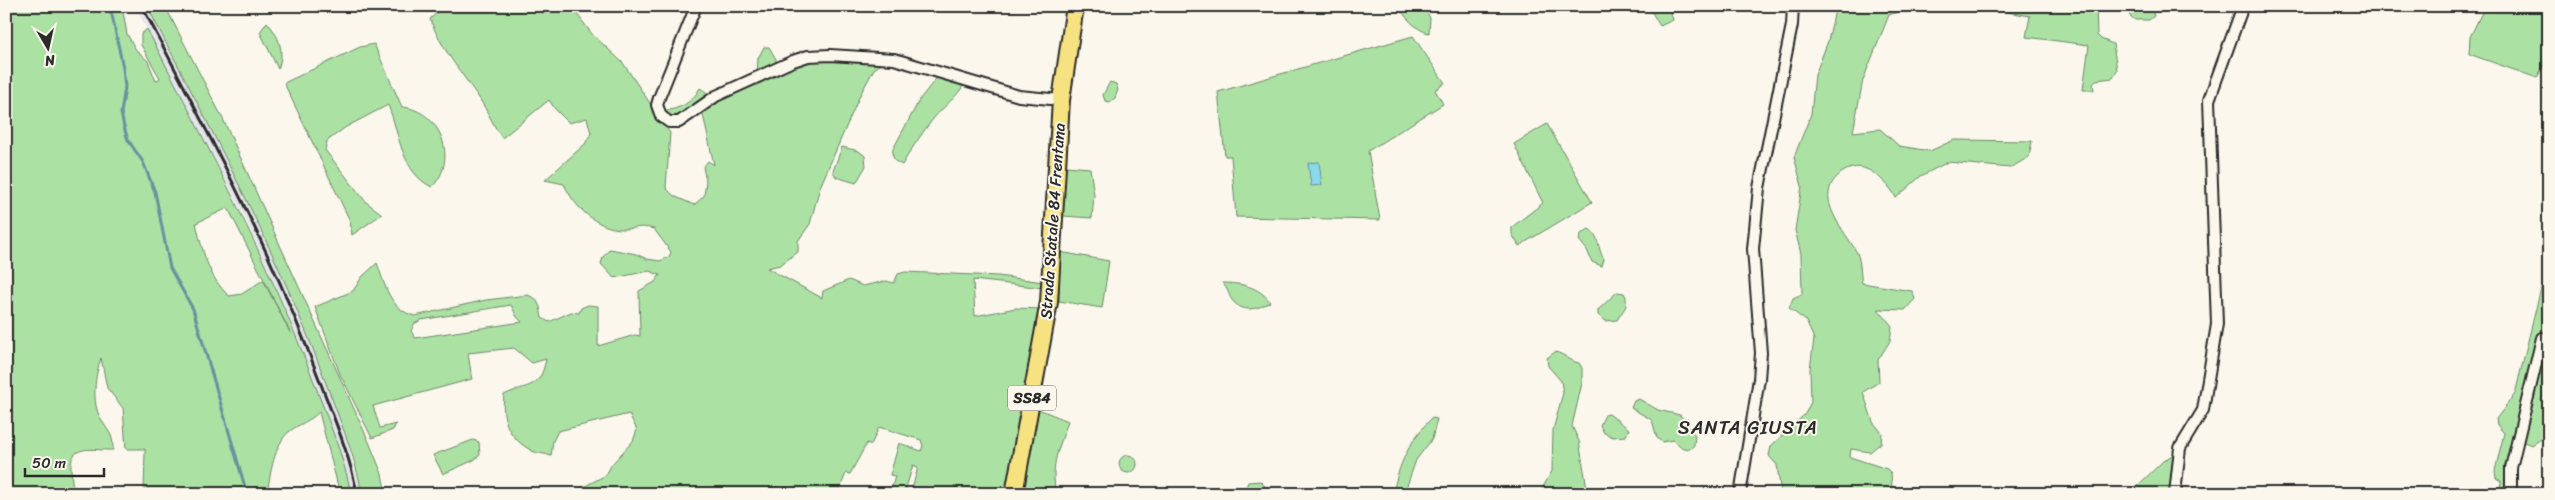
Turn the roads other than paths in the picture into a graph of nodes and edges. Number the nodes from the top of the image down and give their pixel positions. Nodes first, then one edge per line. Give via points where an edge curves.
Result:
1 (696, 6) edge
2 (1075, 6) edge
3 (1793, 6) edge
4 (2243, 6) edge
5 (1061, 100) junction
6 (2542, 338) dead end
7 (1014, 494) edge
8 (1740, 494) edge
9 (2175, 494) edge
10 (2511, 494) edge

1 - 5 street via 658,98 661,116 669,122 679,122 716,96 808,56 894,59 1019,96
2 - 5 main road, Strada Statale 84 Frentana / SS84
3 - 8 street via 1792,25 1759,188 1753,248 1761,353
4 - 9 street via 2209,100 2217,324 2203,410 2180,448
5 - 7 main road, Strada Statale 84 Frentana / SS84 via 1049,302
6 - 10 street via 2511,468

